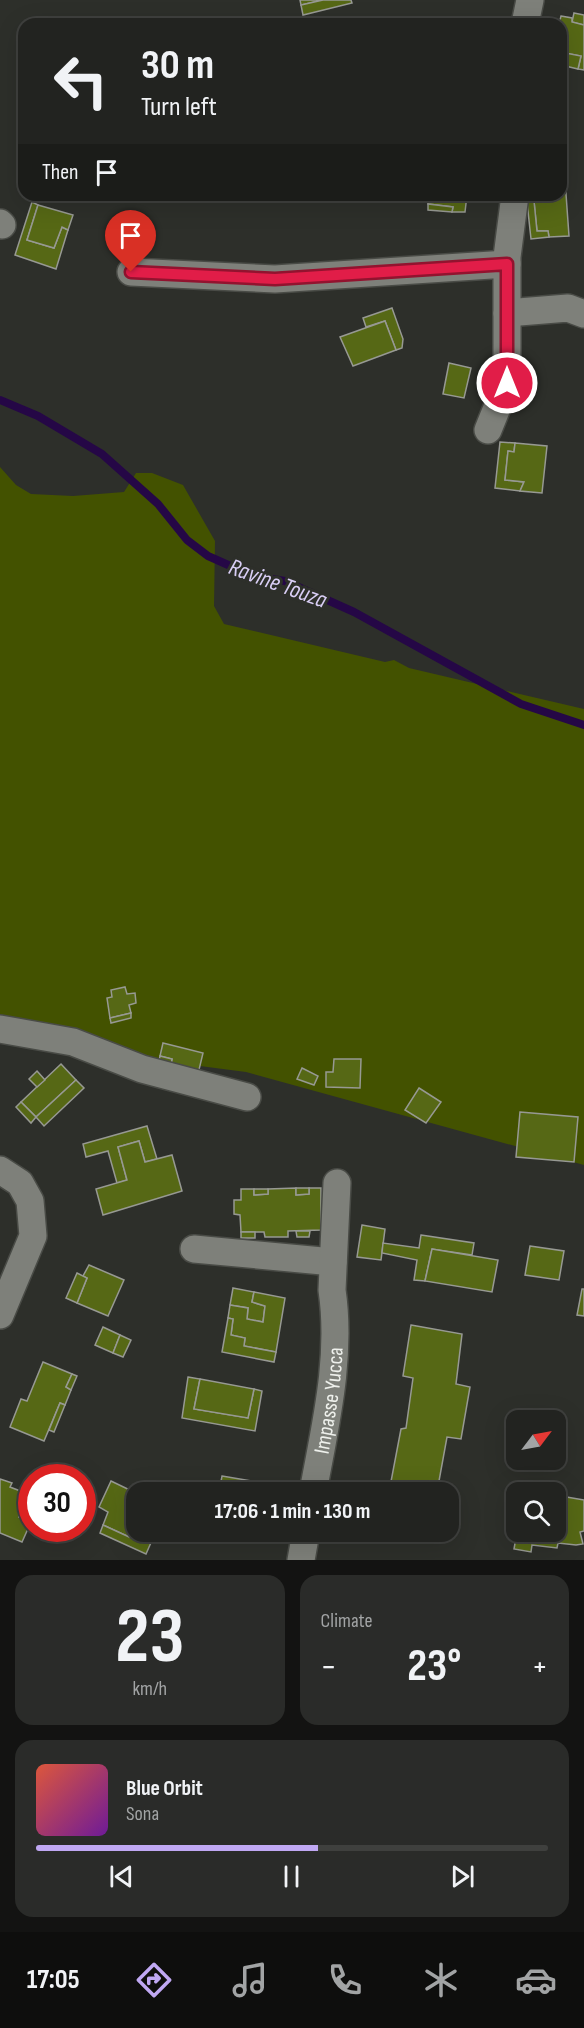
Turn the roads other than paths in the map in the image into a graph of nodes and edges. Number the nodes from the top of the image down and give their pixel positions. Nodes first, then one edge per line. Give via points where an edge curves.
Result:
1 (530, 0) edge
2 (526, 18) edge
3 (513, 201) edge
4 (507, 264) junction
5 (131, 272) dead end
6 (507, 313) junction
7 (584, 314) edge
8 (488, 430) dead end
9 (0, 1029) edge
10 (247, 1097) dead end
11 (0, 1170) edge
12 (337, 1183) dead end
13 (194, 1249) dead end
14 (333, 1262) junction
15 (0, 1315) edge
16 (315, 1482) edge
17 (304, 1542) edge
18 (301, 1560) edge

1 - 2 street
3 - 4 street
4 - 5 street via 275,279
4 - 6 street
6 - 7 street via 568,308
6 - 8 street via 507,383
9 - 10 street via 73,1042 142,1069
11 - 15 street via 20,1183 30,1201 33,1236
12 - 14 street, Impasse Yucca
13 - 14 street
14 - 16 street, Impasse Yucca via 334,1372
17 - 18 street

